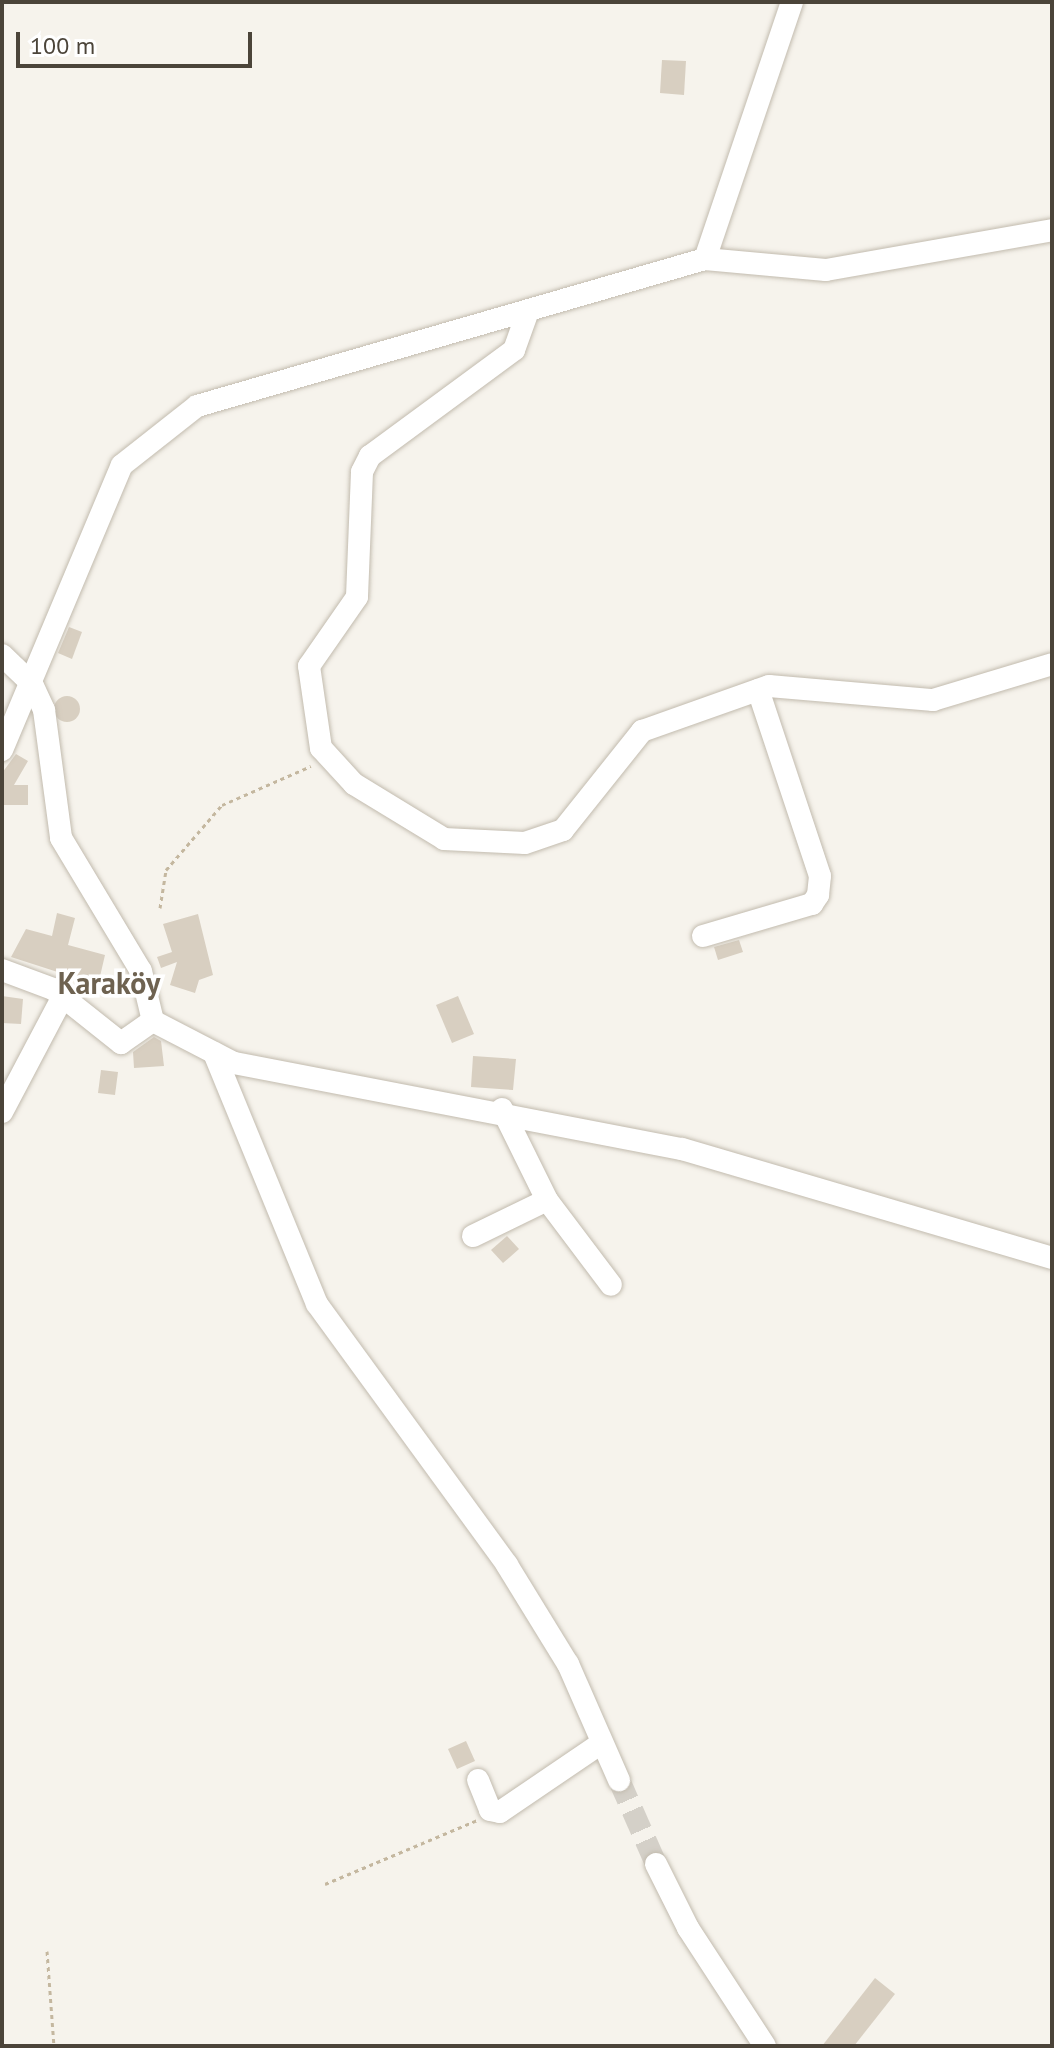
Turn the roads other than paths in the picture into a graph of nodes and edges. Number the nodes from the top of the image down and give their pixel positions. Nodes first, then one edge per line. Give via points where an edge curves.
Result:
1 (792, 2) edge
2 (1052, 230) edge
3 (705, 259) junction
4 (528, 311) junction
5 (2, 655) edge
6 (1052, 664) edge
7 (32, 684) junction
8 (758, 690) junction
9 (2, 750) edge
10 (703, 936) dead end
11 (2, 970) edge
12 (62, 998) junction
13 (153, 1021) junction
14 (214, 1053) junction
15 (502, 1109) junction
16 (2, 1112) edge
17 (547, 1200) junction
18 (473, 1236) dead end
19 (1052, 1258) edge
20 (611, 1285) dead end
21 (600, 1744) junction
22 (478, 1780) dead end
23 (619, 1780) tunnel mouth
24 (656, 1864) tunnel mouth
25 (765, 2046) edge

1 - 3 street
2 - 3 street via 826,270
3 - 4 street
4 - 7 street via 197,406 156,432 122,465 95,516
4 - 8 street via 514,350 370,456 362,472 357,597 309,666 323,751 354,784 444,839 525,843 563,830 642,731
5 - 7 street
6 - 8 street via 933,700 799,684
7 - 9 street
7 - 13 street via 54,745 61,838 141,971
8 - 10 street via 820,876 818,895 812,904
11 - 12 street
12 - 13 street via 121,1043
12 - 16 street
13 - 14 street
14 - 15 street via 270,1071
14 - 21 street via 317,1304 507,1565 568,1664
15 - 17 street
15 - 19 street via 682,1149
17 - 18 street
17 - 20 street
21 - 22 street via 495,1813
21 - 23 street
24 - 25 street via 688,1928

